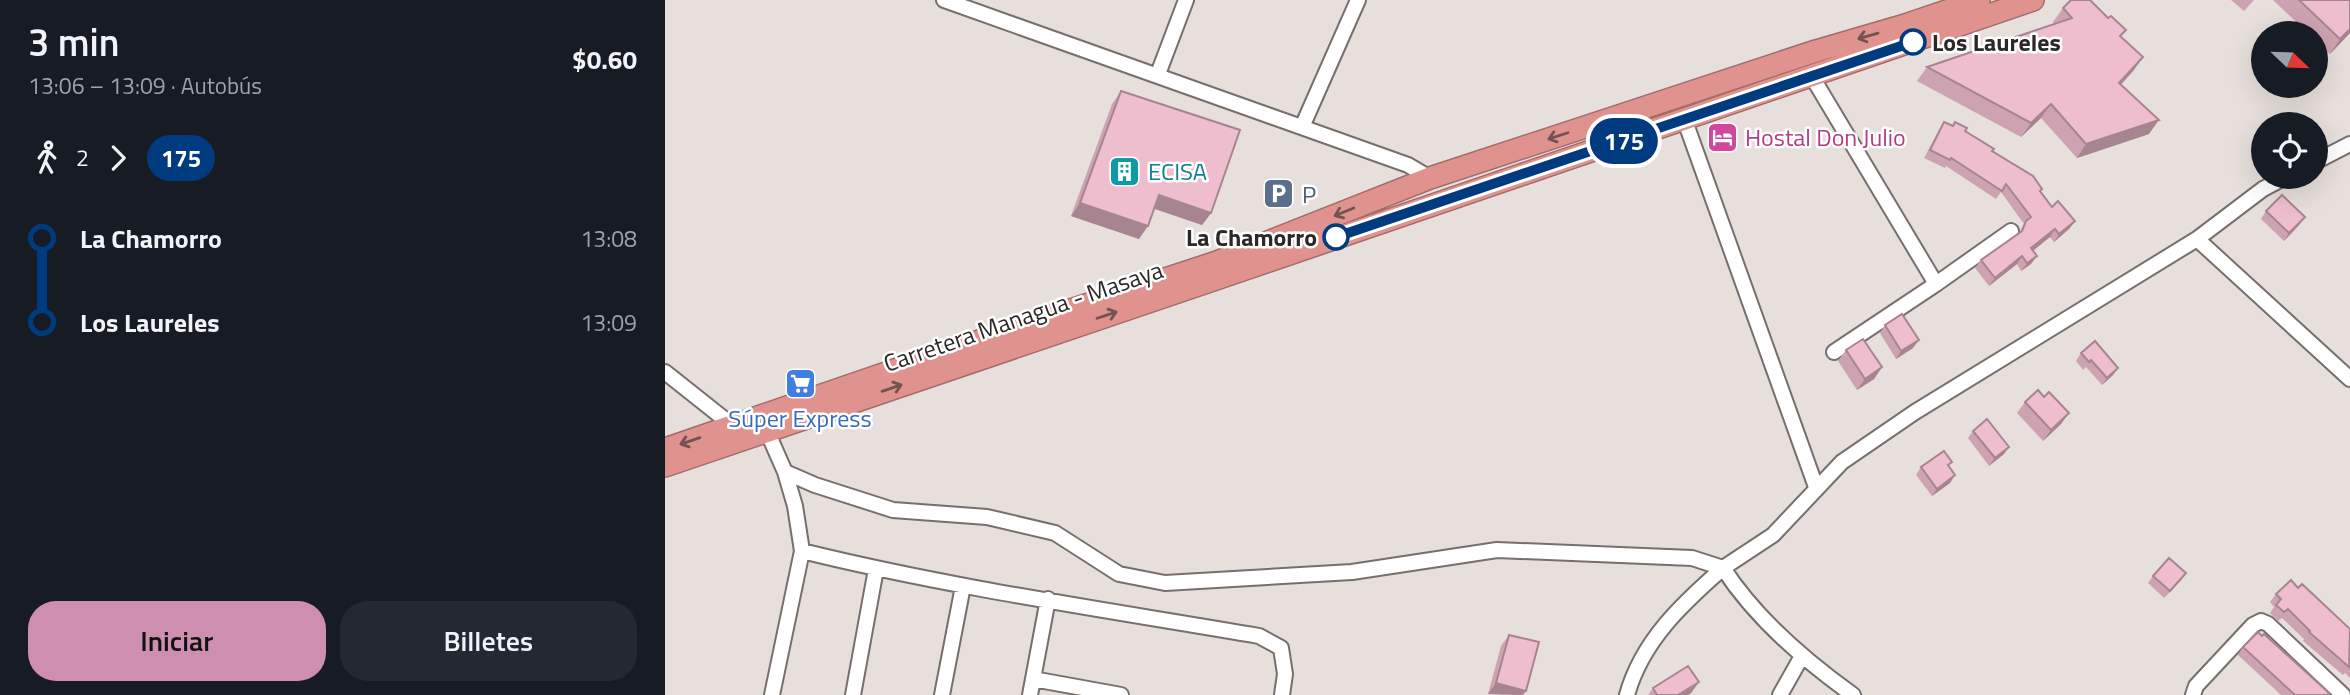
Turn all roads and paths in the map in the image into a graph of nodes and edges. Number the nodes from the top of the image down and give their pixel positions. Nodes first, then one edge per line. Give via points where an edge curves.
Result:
1 (944, 0) edge
2 (1187, 0) edge
3 (1358, 0) edge
4 (1979, 0) edge
5 (2033, 0) edge
6 (1158, 74) junction
7 (1811, 75) junction
8 (1685, 121) junction
9 (1302, 127) junction
10 (2350, 144) edge
11 (2328, 155) edge
12 (1430, 178) junction
13 (2263, 189) edge
14 (2011, 231) dead end
15 (2197, 240) junction
16 (1936, 284) junction
17 (1834, 352) dead end
18 (665, 372) edge
19 (2350, 379) edge
20 (733, 426) junction
21 (767, 431) junction
22 (665, 449) edge
23 (665, 466) edge
24 (785, 472) junction
25 (1816, 487) junction
26 (802, 551) junction
27 (1723, 568) junction
28 (876, 569) junction
29 (963, 586) junction
30 (1048, 599) junction
31 (1802, 656) junction
32 (1033, 679) junction
33 (772, 695) edge
34 (853, 695) edge
35 (942, 695) edge
36 (1030, 695) edge
37 (1121, 695) edge
38 (1282, 695) edge
39 (1627, 695) edge
40 (1780, 695) edge
41 (1853, 695) edge
42 (2193, 695) edge
43 (2343, 695) edge

1 - 6 street
2 - 6 street
3 - 9 street
4 -> 12 highway, Carretera Managua - Masaya
5 - 7 highway, Carretera Managua - Masaya
6 - 9 street
7 - 8 highway, Carretera Managua - Masaya
7 - 16 street
21 -> 8 highway, Carretera Managua - Masaya
8 - 25 street
9 - 12 street via 1408,165
10 - 11 street
12 -> 20 highway, Carretera Managua - Masaya via 1217,262
13 - 15 street
14 - 16 street
15 - 19 street
15 - 25 street via 1915,412 1842,462
16 - 17 street
18 - 20 street
20 -> 22 highway, Carretera Managua - Masaya
21 - 23 highway, Carretera Managua - Masaya
21 - 24 street
24 - 26 street
24 - 27 street via 893,510 987,517 1055,533 1119,574 1165,583 1352,572 1497,550 1692,558
25 - 27 street via 1773,534
26 - 28 street
26 - 33 street
27 - 31 street via 1739,593
27 - 39 street via 1669,617 1651,643
28 - 29 street
28 - 34 street
29 - 30 street
29 - 35 street
30 - 32 street
30 - 38 street via 1259,636 1281,648
31 - 40 street
31 - 41 street
32 - 36 street
32 - 37 street
42 - 43 street via 2196,686 2261,621

